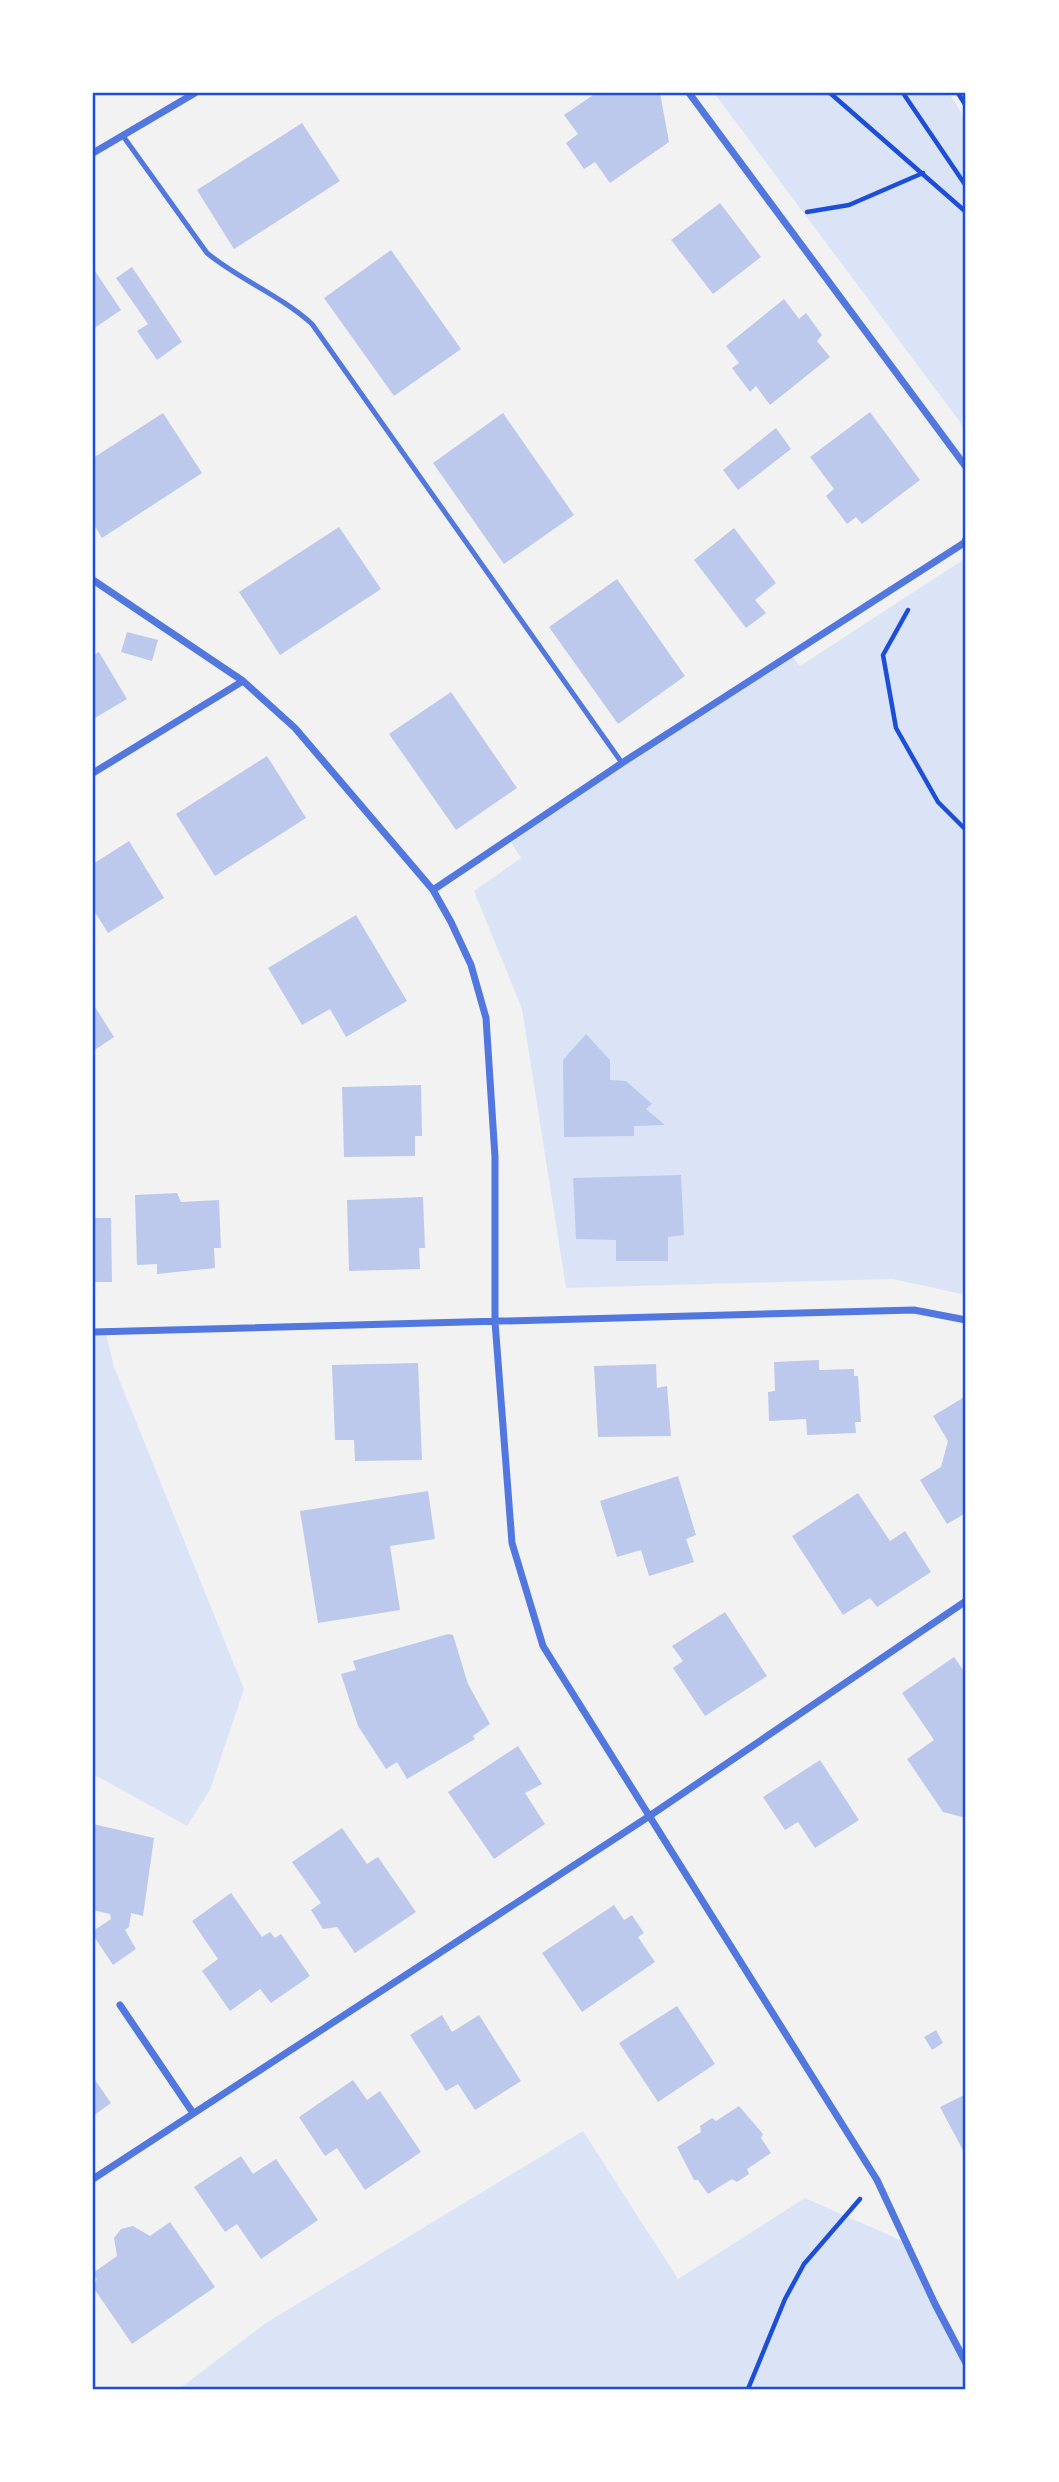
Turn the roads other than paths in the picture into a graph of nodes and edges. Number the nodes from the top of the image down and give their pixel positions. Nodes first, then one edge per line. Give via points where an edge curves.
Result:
1 (195, 93) edge
2 (689, 93) edge
3 (123, 136) junction
4 (93, 153) edge
5 (966, 467) edge
6 (966, 539) edge
7 (93, 580) edge
8 (243, 681) junction
9 (622, 763) junction
10 (93, 773) edge
11 (433, 890) junction
12 (966, 1320) edge
13 (495, 1322) junction
14 (93, 1332) edge
15 (966, 1601) edge
16 (648, 1816) junction
17 (120, 2005) dead end
18 (193, 2113) junction
19 (93, 2179) edge
20 (966, 2363) edge

1 - 3 street
2 - 5 street
3 - 4 street
3 - 9 lane via 207,253 290,304 312,324
6 - 9 street
7 - 8 street
8 - 10 street
8 - 11 street via 295,728
9 - 11 street
11 - 13 street via 471,965 486,1018 495,1157
12 - 13 street via 914,1310
13 - 14 street
13 - 16 street via 512,1544 543,1646
15 - 16 street
16 - 18 street
16 - 20 street via 877,2180
17 - 18 street
18 - 19 street

